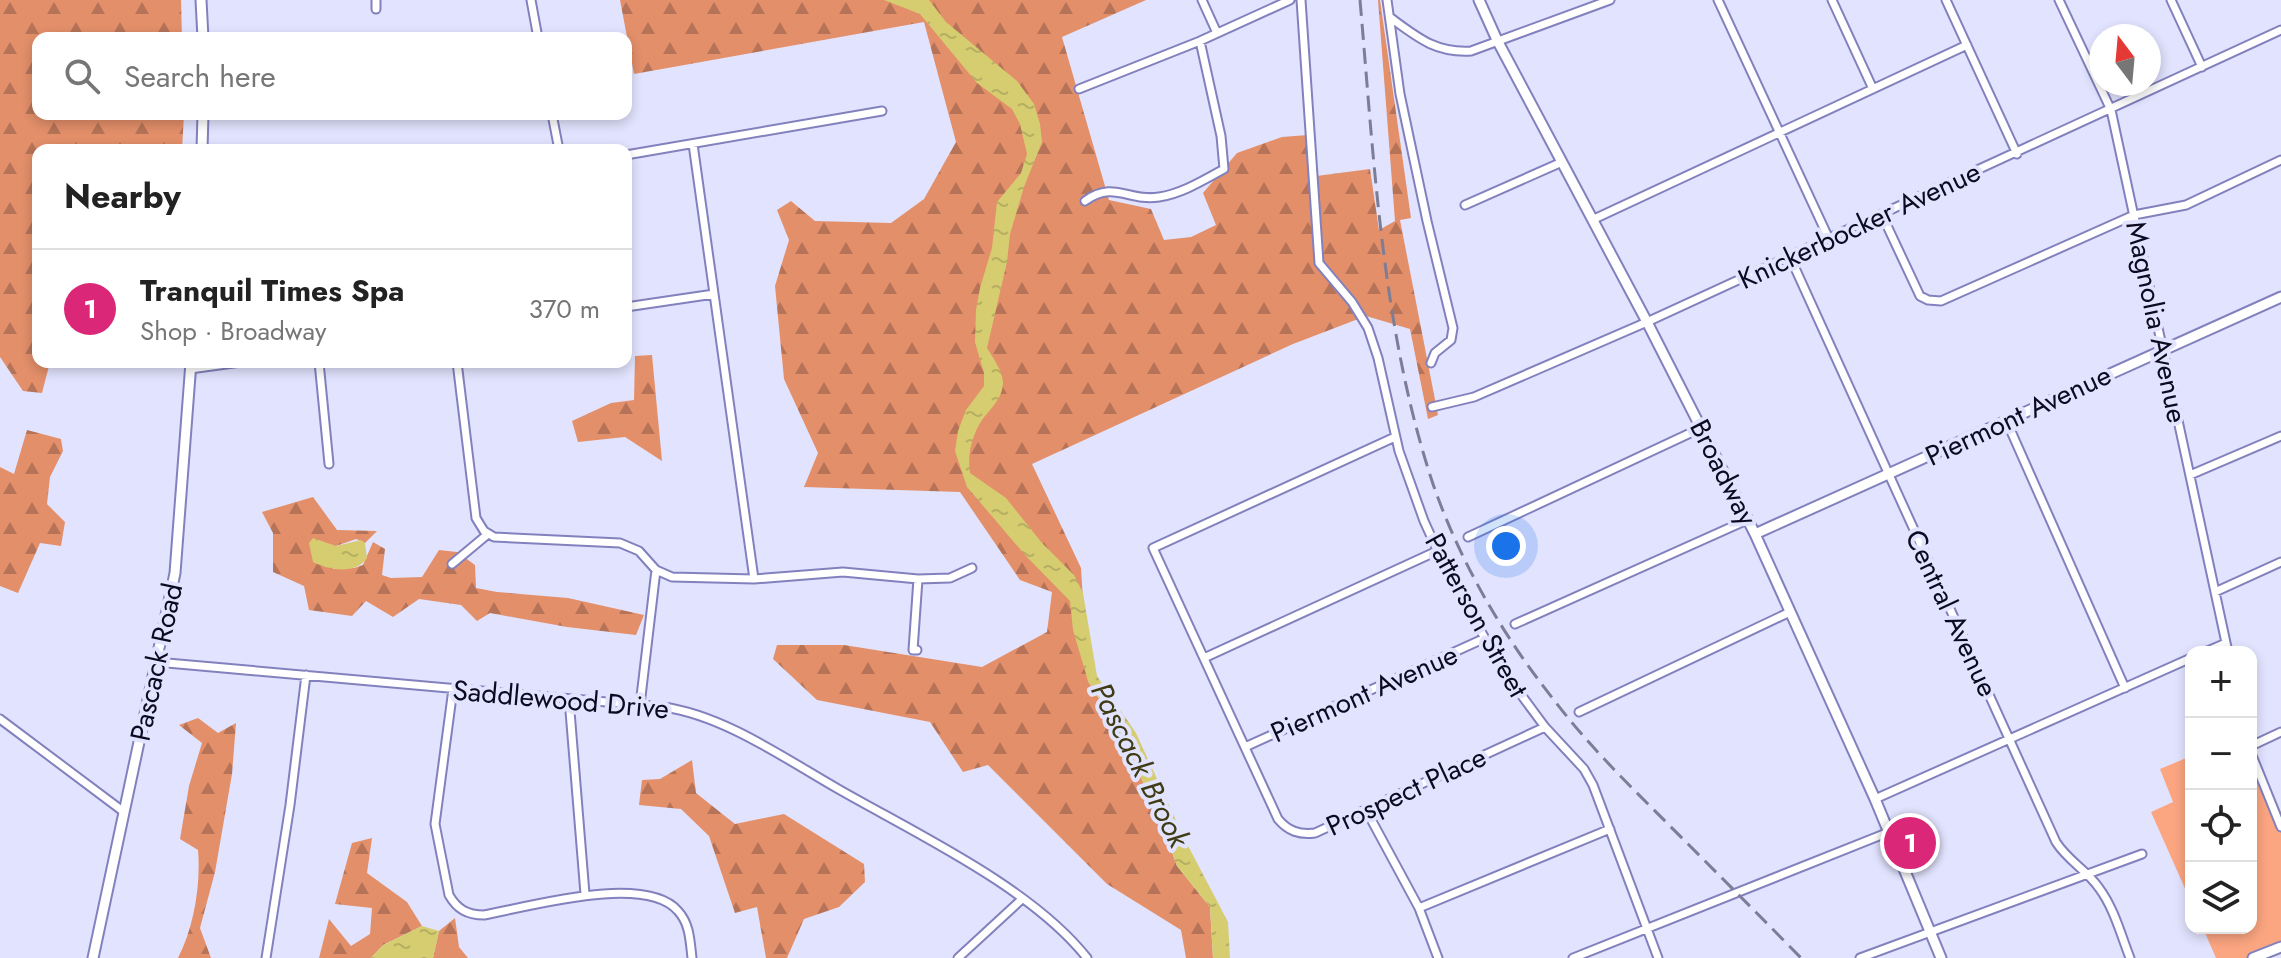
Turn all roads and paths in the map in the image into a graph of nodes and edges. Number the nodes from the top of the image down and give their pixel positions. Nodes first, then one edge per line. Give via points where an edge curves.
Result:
1 (201, 0) edge
2 (376, 0) edge
3 (531, 0) edge
4 (1202, 0) edge
5 (1290, 0) edge
6 (1301, 0) edge
7 (1387, 0) edge
8 (1479, 0) edge
9 (1718, 0) edge
10 (1832, 0) edge
11 (1946, 0) edge
12 (2059, 0) edge
13 (2171, 0) edge
14 (1606, 1) edge
15 (376, 9) dead end
16 (1390, 17) junction
17 (2281, 30) edge
18 (203, 32) edge
19 (537, 32) edge
20 (1217, 33) junction
21 (1497, 40) junction
22 (1200, 41) junction
23 (1967, 45) junction
24 (2202, 67) junction
25 (1079, 89) dead end
26 (1873, 89) junction
27 (2111, 110) junction
28 (882, 111) dead end
29 (203, 120) edge
30 (553, 120) edge
31 (1780, 133) junction
32 (202, 144) edge
33 (558, 144) edge
34 (693, 144) junction
35 (632, 154) edge
36 (2017, 154) junction
37 (2281, 160) edge
38 (1562, 162) junction
39 (1085, 201) dead end
40 (1465, 205) dead end
41 (1882, 215) junction
42 (2134, 215) junction
43 (1592, 220) junction
44 (1829, 239) junction
45 (1790, 257) junction
46 (714, 294) junction
47 (2281, 297) edge
48 (632, 306) edge
49 (1647, 322) junction
50 (2163, 349) junction
51 (1431, 363) dead end
52 (190, 368) edge
53 (320, 368) edge
54 (458, 368) edge
55 (1432, 407) dead end
56 (2006, 420) junction
57 (1701, 428) junction
58 (2281, 436) edge
59 (1395, 437) junction
60 (329, 464) dead end
61 (1888, 474) junction
62 (2190, 475) junction
63 (1747, 520) junction
64 (488, 534) junction
65 (1755, 534) junction
66 (1468, 537) dead end
67 (1437, 551) junction
68 (2281, 562) edge
69 (452, 564) dead end
70 (972, 568) dead end
71 (656, 570) junction
72 (754, 579) junction
73 (918, 579) junction
74 (2215, 592) junction
75 (1790, 612) junction
76 (1515, 624) dead end
77 (1483, 639) junction
78 (2227, 646) edge
79 (917, 650) dead end
80 (1204, 658) junction
81 (2185, 661) edge
82 (156, 662) junction
83 (306, 675) junction
84 (2125, 688) junction
85 (453, 689) junction
86 (569, 699) junction
87 (640, 705) junction
88 (1579, 712) dead end
89 (0, 719) edge
90 (1545, 727) junction
91 (2281, 732) edge
92 (2010, 739) junction
93 (2257, 743) edge
94 (1245, 747) junction
95 (2257, 768) edge
96 (1875, 799) junction
97 (1366, 810) junction
98 (124, 812) junction
99 (2281, 827) edge
100 (1610, 829) junction
101 (1889, 832) junction
102 (2142, 854) dead end
103 (2089, 876) junction
104 (585, 894) junction
105 (1022, 899) junction
106 (1419, 908) junction
107 (1648, 929) junction
108 (1929, 931) junction
109 (2281, 947) edge
110 (93, 958) edge
111 (266, 958) edge
112 (692, 958) edge
113 (958, 958) edge
114 (1087, 958) edge
115 (1438, 958) edge
116 (1573, 958) edge
117 (1658, 958) edge
118 (1860, 958) edge
119 (1941, 958) edge
120 (2130, 958) edge
121 (2253, 958) edge

1 - 18 street
2 - 15 street
3 - 19 street
4 - 20 street
5 - 20 street
6 - 59 street, Patterson Street via 1319,263 1368,328
7 - 16 street
8 - 21 street, Broadway
9 - 31 street
10 - 26 street
11 - 23 street
12 - 27 street, Magnolia Avenue
13 - 24 street
14 - 21 street
16 - 21 street via 1449,52 1471,51
16 - 51 street via 1400,94 1453,328 1451,340
17 - 24 street, Knickerbocker Avenue
20 - 22 street
21 - 38 street, Broadway
22 - 25 street
22 - 39 street via 1224,169 1165,196 1145,198 1108,190
23 - 26 street
23 - 36 street
24 - 27 street, Knickerbocker Avenue
26 - 31 street
27 - 36 street, Knickerbocker Avenue
27 - 42 street, Magnolia Avenue
28 - 34 street
29 - 32 street
30 - 33 street
31 - 43 street
31 - 44 street
34 - 35 street
34 - 46 street
36 - 41 street, Knickerbocker Avenue
37 - 42 street via 2186,205
38 - 40 street
38 - 43 street, Broadway
41 - 42 street via 1920,296 1935,302
41 - 44 street, Knickerbocker Avenue
42 - 50 street, Magnolia Avenue
43 - 49 street, Broadway
44 - 45 street, Knickerbocker Avenue
45 - 49 street, Knickerbocker Avenue
45 - 61 street, Central Avenue
46 - 48 street
46 - 72 street
47 - 50 street, Piermont Avenue
49 - 55 street, Knickerbocker Avenue via 1474,397
49 - 57 street, Broadway
50 - 56 street, Piermont Avenue
50 - 62 street, Magnolia Avenue
52 - 82 street, Pascack Road via 175,573
53 - 60 street
54 - 64 street via 476,518
56 - 61 street, Piermont Avenue
56 - 84 street
57 - 63 street, Broadway
57 - 66 street
58 - 62 street
59 - 67 street, Patterson Street
59 - 80 street, Prospect Place via 1153,548
61 - 65 street, Piermont Avenue
61 - 92 street, Central Avenue
62 - 74 street, Magnolia Avenue
63 - 65 street, Broadway
63 - 76 street
64 - 69 street
64 - 71 street via 501,539 620,543 639,551
65 - 75 street, Broadway
67 - 77 street, Patterson Street
67 - 80 street
68 - 74 street
70 - 73 street via 950,578
71 - 72 street via 672,577
71 - 87 street
72 - 73 street via 843,572
73 - 79 street
74 - 78 street, Magnolia Avenue
75 - 88 street
75 - 96 street, Broadway
77 - 90 street, Patterson Street
77 - 94 street, Piermont Avenue
80 - 94 street, Prospect Place
81 - 84 street
82 - 83 street, Saddlewood Drive
82 - 98 street, Pascack Road
83 - 85 street, Saddlewood Drive
83 - 111 street
84 - 92 street
85 - 86 street, Saddlewood Drive
85 - 104 street via 435,824 449,895 460,909 484,915
86 - 87 street, Saddlewood Drive
86 - 104 street
87 - 105 street, Saddlewood Drive via 682,710 723,726 937,845
89 - 98 street
90 - 97 street, Prospect Place
90 - 100 street, Patterson Street via 1584,769
91 - 93 street
92 - 96 street
92 - 103 street, Central Avenue via 2056,842
94 - 97 street, Prospect Place via 1278,819 1291,831 1315,833
95 - 99 street
96 - 101 street, Broadway
97 - 106 street
98 - 110 street, Pascack Road
100 - 106 street
100 - 107 street, Patterson Street
101 - 107 street
101 - 108 street, Broadway
102 - 103 street
103 - 108 street
103 - 120 street, Central Avenue via 2105,898
104 - 112 street via 662,899 685,921
105 - 113 street
105 - 114 street, Saddlewood Drive
106 - 115 street
107 - 116 street
107 - 117 street, Patterson Street
108 - 118 street
108 - 119 street, Broadway
109 - 121 street

